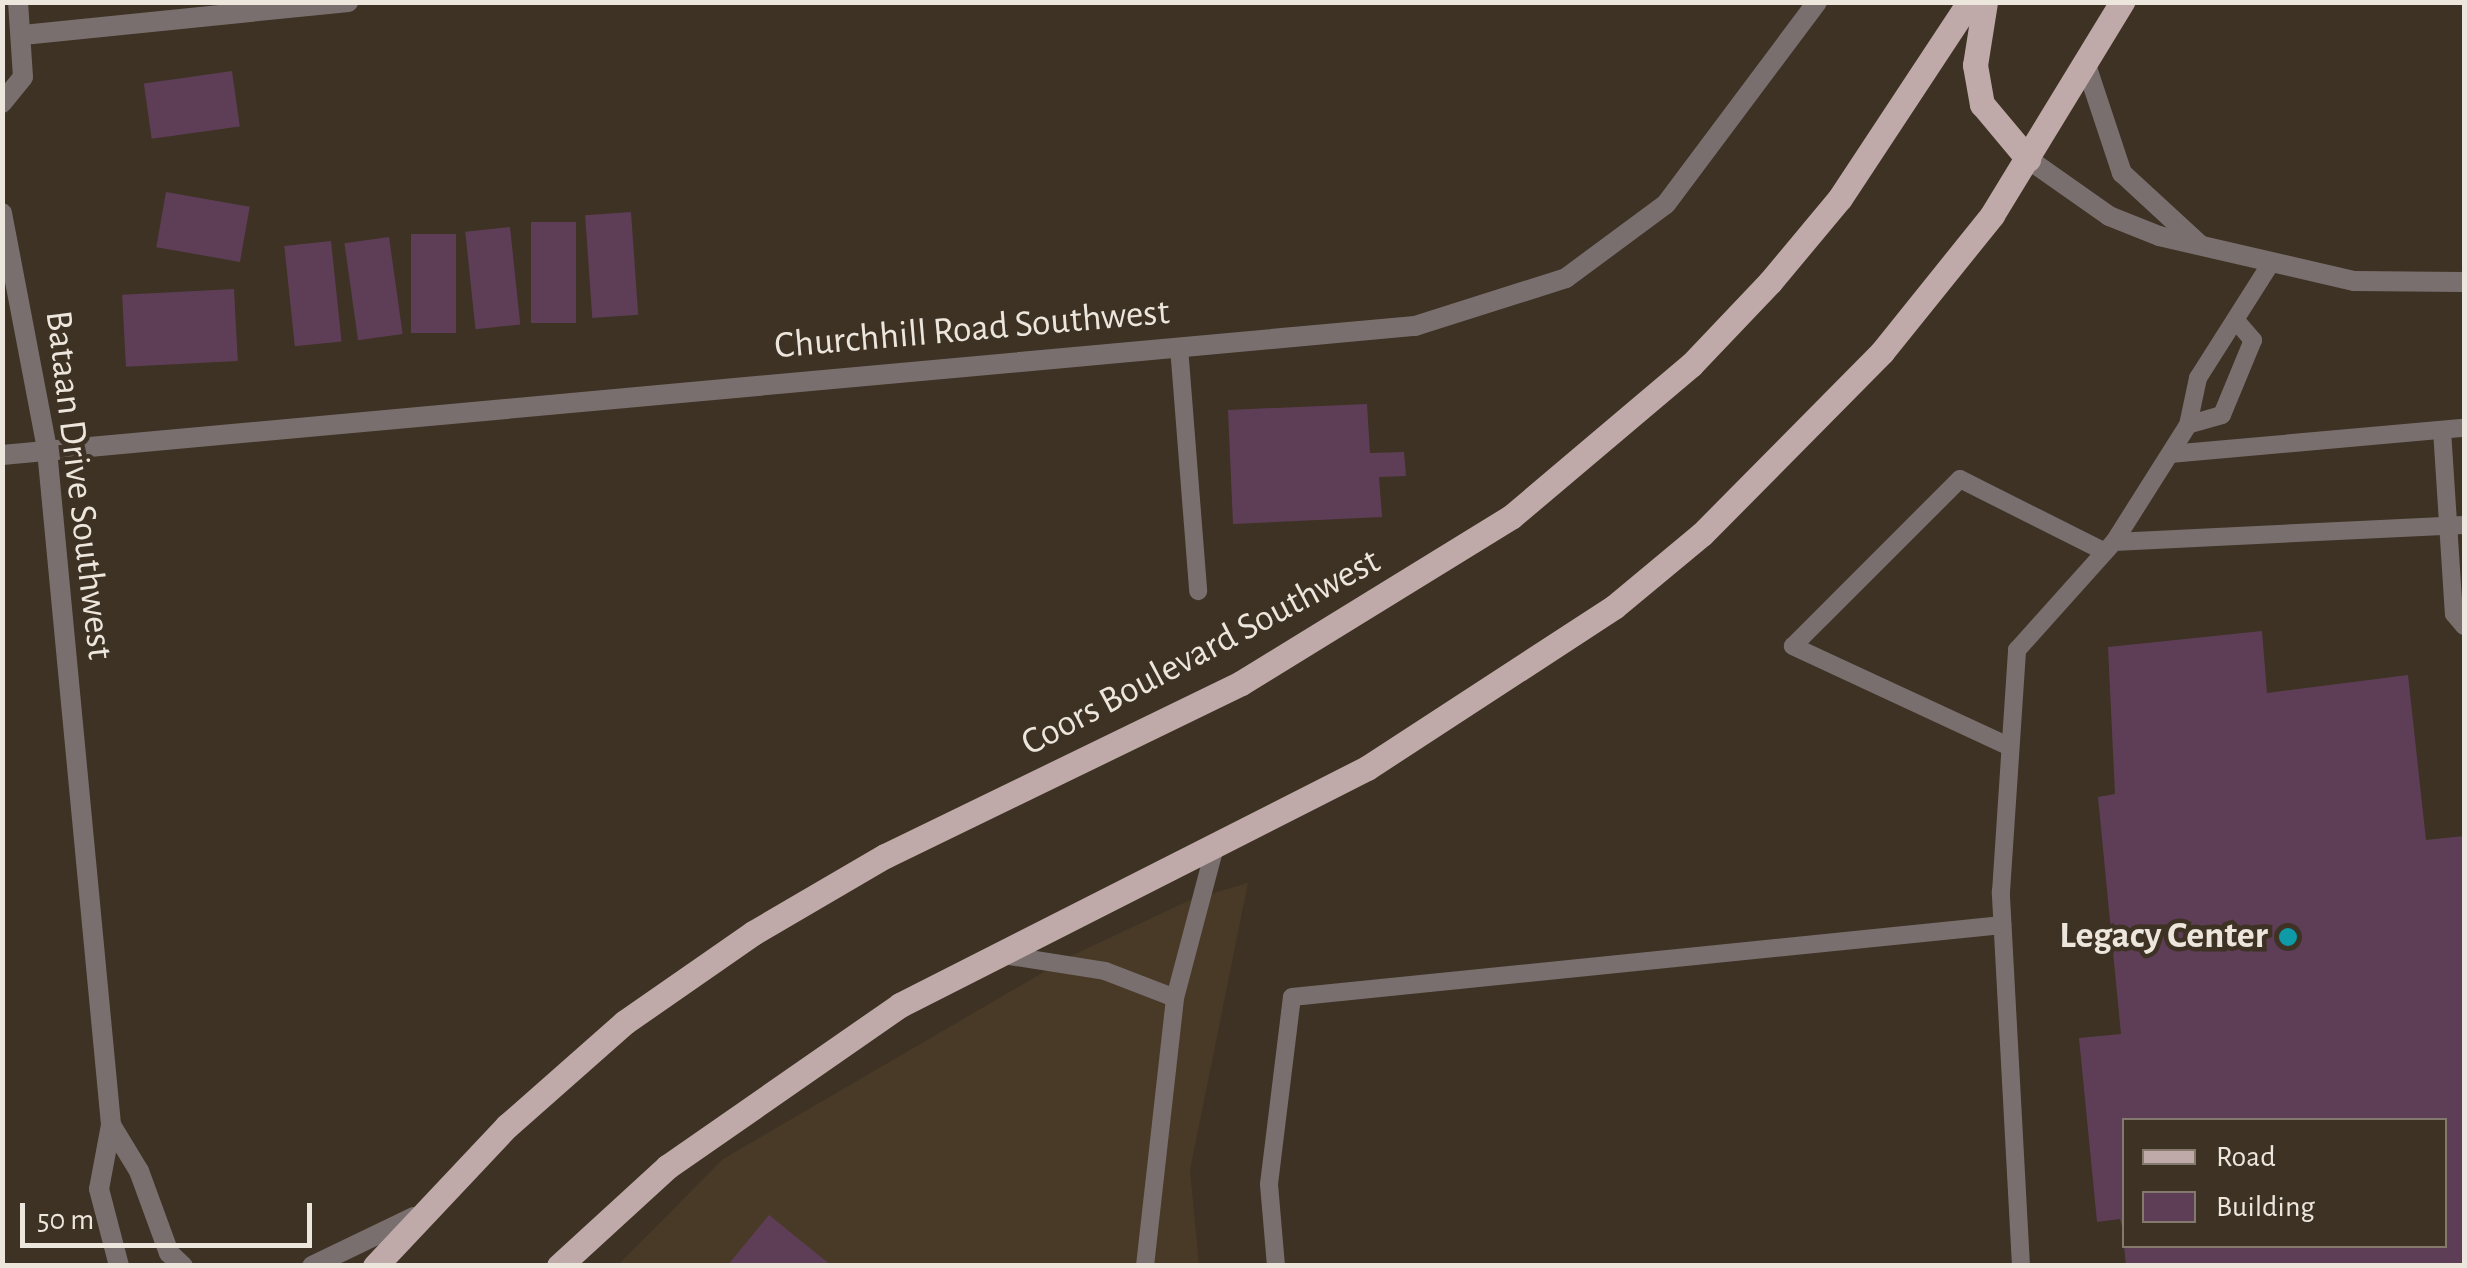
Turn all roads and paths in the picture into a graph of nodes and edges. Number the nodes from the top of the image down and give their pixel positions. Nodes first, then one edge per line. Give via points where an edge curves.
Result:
1 (18, 2) edge
2 (348, 2) edge
3 (1817, 2) edge
4 (1970, 2) edge
5 (1986, 2) edge
6 (2122, 2) edge
7 (23, 34) junction
8 (2087, 68) junction
9 (2, 103) edge
10 (2028, 159) junction
11 (2, 213) edge
12 (2200, 246) junction
13 (2269, 266) junction
14 (2464, 282) edge
15 (2238, 323) junction
16 (1179, 346) junction
17 (2188, 425) junction
18 (2464, 428) edge
19 (2442, 430) junction
20 (47, 450) junction
21 (2, 454) edge
22 (2170, 454) junction
23 (2458, 525) edge
24 (2110, 547) junction
25 (1198, 592) dead end
26 (2464, 626) edge
27 (2006, 745) junction
28 (1215, 847) junction
29 (2002, 925) junction
30 (997, 954) junction
31 (1175, 998) junction
32 (111, 1125) junction
33 (414, 1216) junction
34 (119, 1266) edge
35 (183, 1266) edge
36 (312, 1266) edge
37 (375, 1266) edge
38 (559, 1266) edge
39 (1145, 1266) edge
40 (1276, 1266) edge
41 (2021, 1266) edge

1 - 7 street
2 - 7 street
3 - 16 street, Churchhill Road Southwest via 1666,204 1566,278 1415,326
4 - 33 main road, Coors Boulevard Southwest via 1840,198 1770,282 1691,365 1511,516 1241,683 885,856 753,933 625,1022
5 - 10 main road via 1976,31 1982,104
6 - 8 main road
7 - 9 street via 23,78
8 - 10 main road
8 - 12 street via 2122,173
10 - 12 street via 2109,216
10 - 28 main road via 1882,352 1702,534 1488,695
11 - 20 street, Bataan Drive Southwest
12 - 13 street
13 - 14 street via 2354,281
13 - 15 lane
15 - 17 lane via 2198,378
15 - 17 lane via 2253,340 2222,415
16 - 20 street, Churchhill Road Southwest
16 - 25 lane
17 - 22 lane
18 - 19 lane
19 - 22 lane
19 - 23 lane
20 - 21 street, Churchhill Road Southwest
20 - 32 street, Bataan Drive Southwest
22 - 24 lane
23 - 24 lane
23 - 26 lane via 2454,614
24 - 27 lane via 2017,650
24 - 27 lane via 1960,479 1793,646
27 - 29 lane
28 - 30 main road
28 - 31 lane
29 - 40 lane via 1292,996 1269,1184
29 - 41 lane
30 - 31 lane via 1105,971
30 - 38 main road via 783,1081 667,1168
31 - 39 lane
32 - 34 street, Bataan Drive Southwest via 98,1189
32 - 35 street, Bataan Drive Southwest via 139,1171 156,1228
33 - 36 street
33 - 37 main road, Coors Boulevard Southwest

